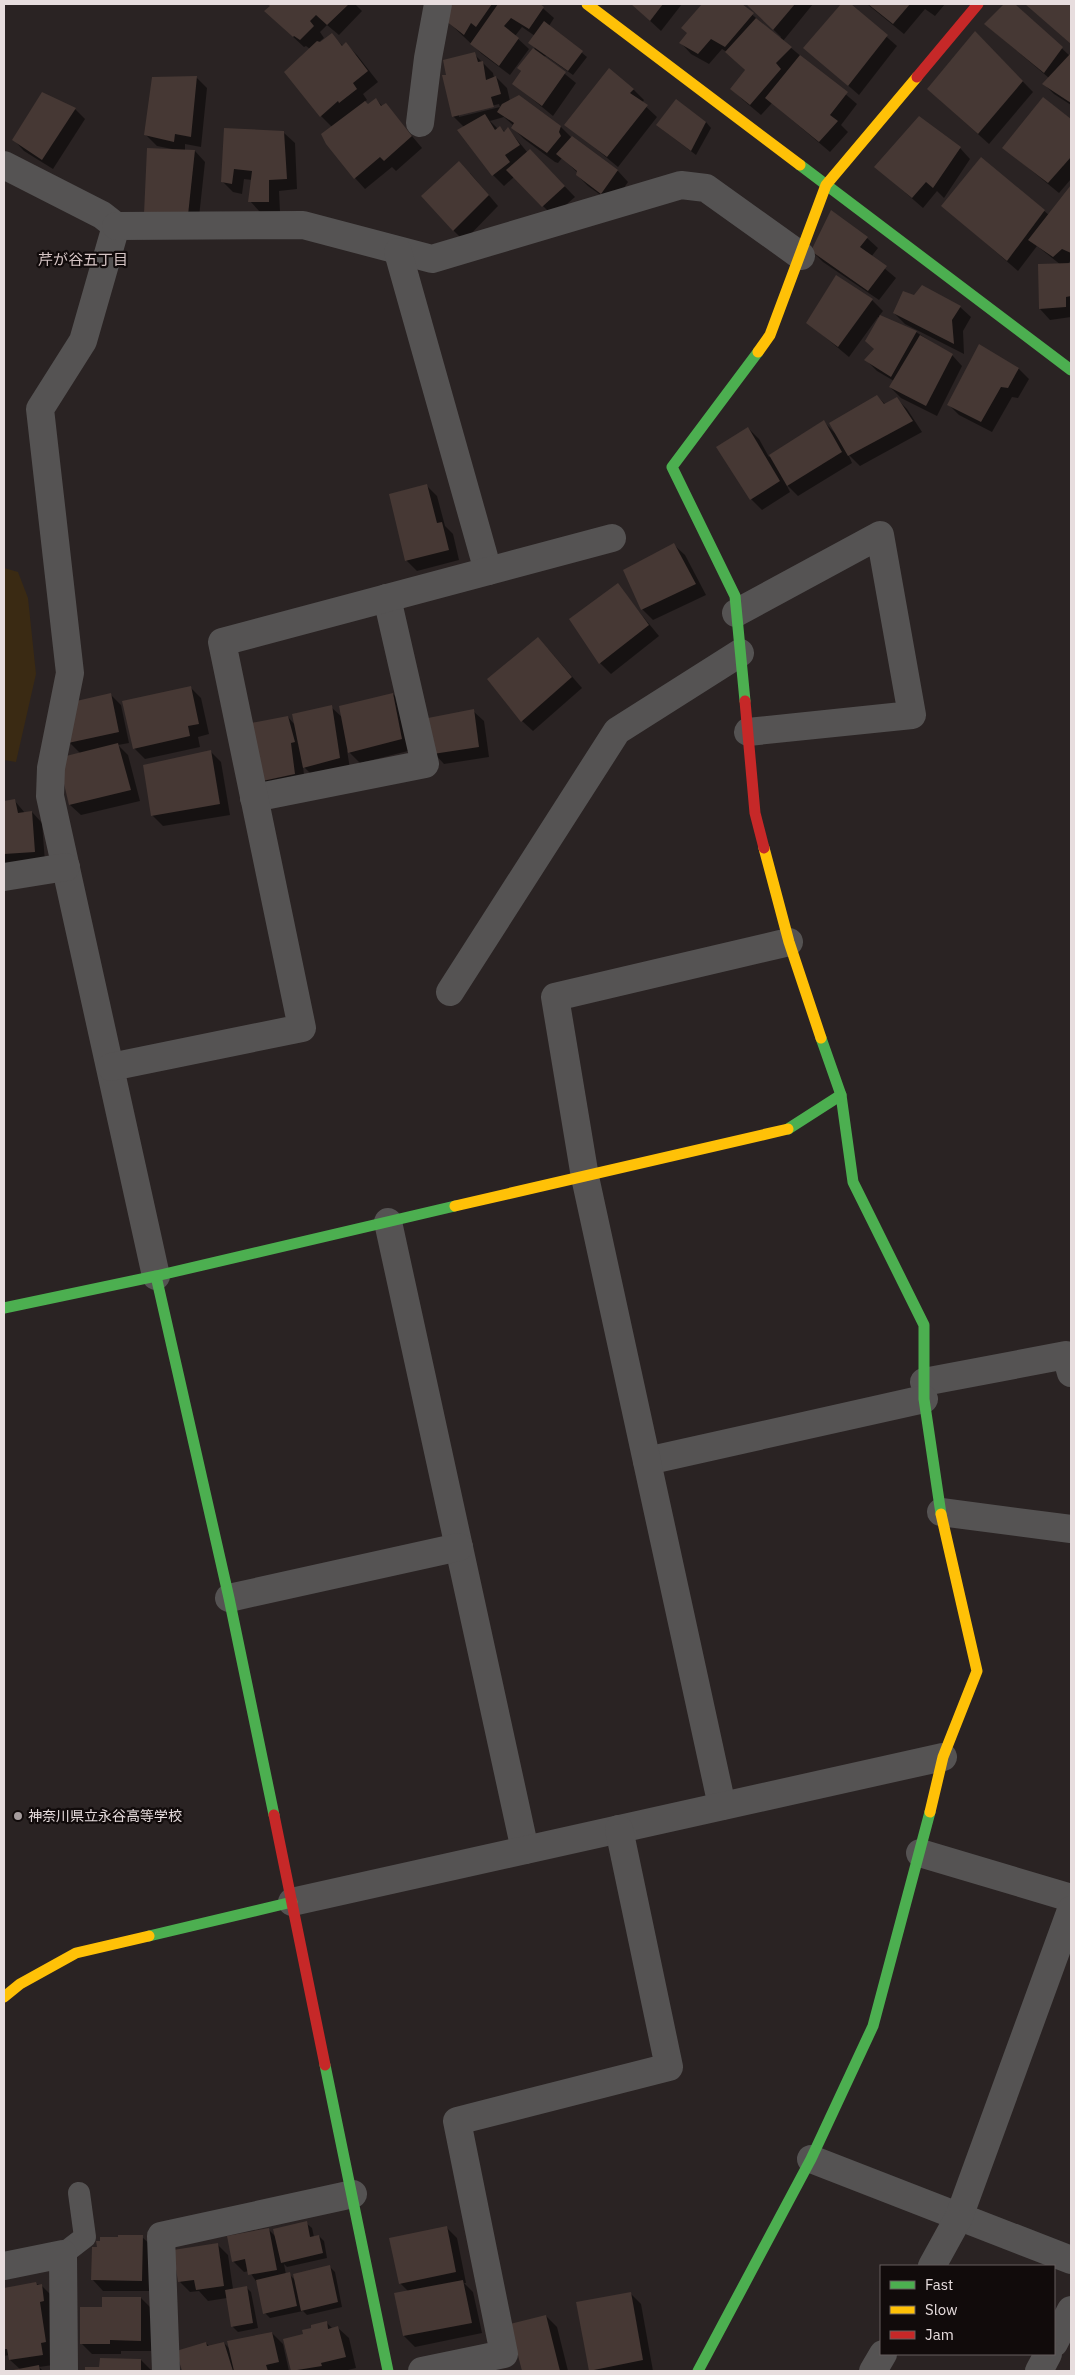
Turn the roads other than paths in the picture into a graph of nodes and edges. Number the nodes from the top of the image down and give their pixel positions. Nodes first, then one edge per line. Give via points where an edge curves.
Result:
1 (438, 4) edge
2 (587, 4) edge
3 (978, 4) edge
4 (420, 123) dead end
5 (6, 170) edge
6 (826, 185) junction
7 (116, 226) junction
8 (398, 252) junction
9 (801, 256) junction
10 (1071, 370) edge
11 (612, 538) dead end
12 (488, 571) junction
13 (387, 598) junction
14 (736, 613) junction
15 (740, 653) junction
16 (748, 732) junction
17 (254, 798) junction
18 (66, 867) junction
19 (4, 877) edge
20 (789, 942) junction
21 (450, 992) dead end
22 (111, 1067) junction
23 (842, 1095) junction
24 (586, 1176) junction
25 (388, 1222) junction
26 (156, 1276) junction
27 (4, 1308) edge
28 (1071, 1373) edge
29 (924, 1390) junction
30 (647, 1462) junction
31 (941, 1512) junction
32 (1071, 1529) edge
33 (459, 1547) junction
34 (229, 1598) junction
35 (943, 1757) junction
36 (722, 1806) junction
37 (619, 1829) junction
38 (526, 1850) junction
39 (920, 1853) junction
40 (1071, 1898) edge
41 (292, 1902) junction
42 (1071, 1910) edge
43 (4, 1997) edge
44 (811, 2159) junction
45 (79, 2193) dead end
46 (353, 2194) junction
47 (960, 2217) junction
48 (63, 2254) junction
49 (1071, 2260) edge
50 (933, 2265) edge
51 (4, 2266) edge
52 (1071, 2310) edge
53 (1055, 2341) edge
54 (881, 2355) edge
55 (1047, 2355) edge
56 (64, 2371) edge
57 (166, 2371) edge
58 (388, 2371) edge
59 (422, 2371) edge
60 (698, 2371) edge
61 (873, 2371) edge
62 (1039, 2371) edge

1 - 4 street
2 - 6 street
3 - 6 street
5 - 7 street via 102,215
6 - 9 street
6 - 10 street
7 - 8 street via 304,225
7 - 18 street via 83,341 40,409 70,673 51,768 50,796
8 - 9 street via 432,259 681,185 706,188
8 - 12 street
9 - 14 street via 770,335 672,467 735,596
11 - 12 street
12 - 13 street
13 - 17 street via 222,642
13 - 17 street via 425,764
14 - 15 street
14 - 16 street via 880,535 912,715
15 - 16 street
15 - 21 street via 617,731
16 - 20 street via 755,813
17 - 22 street via 302,1028
18 - 19 street
18 - 22 street
20 - 23 street
20 - 24 street via 555,997
22 - 26 street
23 - 24 street via 791,1128
23 - 29 street via 853,1182 924,1325
24 - 25 street
24 - 30 street
25 - 26 street
25 - 33 street
26 - 27 street
26 - 34 street
28 - 29 street via 1066,1355
29 - 30 street
29 - 31 street
30 - 36 street
31 - 32 street
31 - 35 street via 977,1671
33 - 34 street
33 - 38 street
34 - 41 street
35 - 36 street
35 - 39 street
36 - 37 street
37 - 38 street
37 - 59 street via 669,2067 457,2122 504,2354
38 - 41 street
39 - 40 street
39 - 44 street via 873,2026
41 - 43 street via 76,1953 20,1984
41 - 46 street
42 - 47 street
44 - 47 street
44 - 60 street
45 - 48 lane via 85,2237
46 - 57 street via 161,2236
46 - 58 street
47 - 49 street
47 - 50 street
48 - 51 street
48 - 56 street
52 - 53 street
54 - 61 street
55 - 62 street

